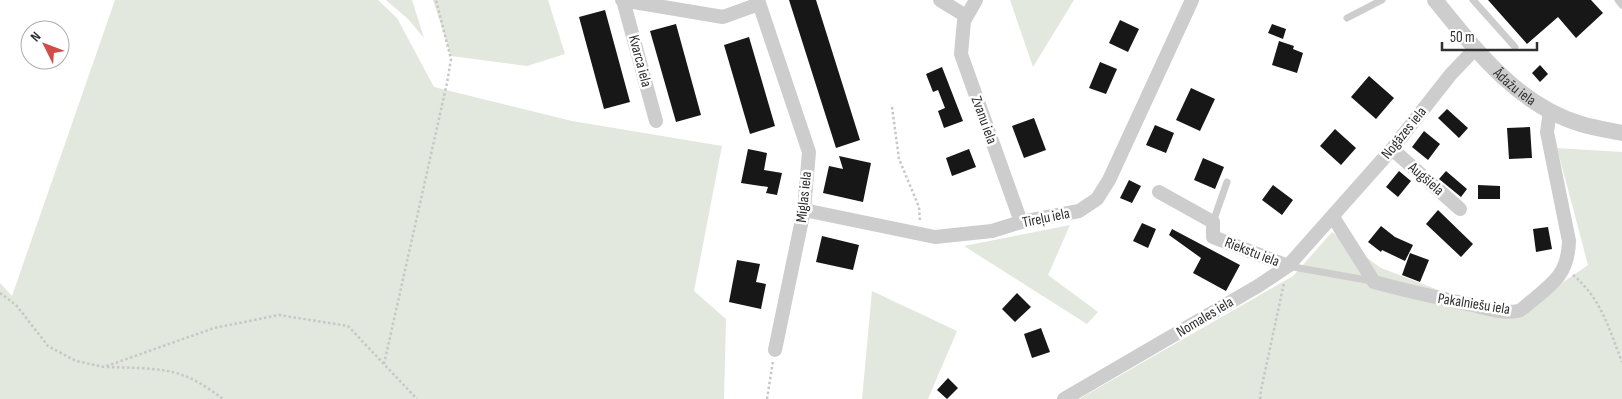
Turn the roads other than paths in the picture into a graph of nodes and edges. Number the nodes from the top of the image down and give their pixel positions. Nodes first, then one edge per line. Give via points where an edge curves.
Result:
1 (623, 0) edge
2 (940, 0) edge
3 (976, 0) edge
4 (1192, 0) edge
5 (1382, 0) edge
6 (1434, 0) edge
7 (1472, 0) edge
8 (1618, 0) edge
9 (758, 2) edge
10 (1622, 5) edge
11 (966, 16) junction
12 (1346, 18) dead end
13 (1515, 47) dead end
14 (1475, 49) junction
15 (1550, 111) junction
16 (656, 121) dead end
17 (1622, 133) edge
18 (1392, 149) junction
19 (1227, 182) dead end
20 (1159, 192) dead end
21 (1460, 209) dead end
22 (804, 210) junction
23 (1333, 217) junction
24 (1021, 222) junction
25 (1213, 222) junction
26 (1288, 266) junction
27 (1374, 282) junction
28 (776, 350) road end
29 (1064, 399) edge

1 - 9 street via 723,17
1 - 16 street, Kvarca iela
2 - 11 street
3 - 11 street, Zvanu iela
4 - 24 street, Tīreļu iela via 1109,180 1097,199 1079,211
5 - 12 lane
6 - 14 street, Ādažu iela
7 - 13 lane
8 - 10 lane
9 - 22 street, Miglas iela via 808,152
11 - 24 street, Zvanu iela via 961,54
14 - 15 street, Ādažu iela via 1508,82
14 - 18 street, Nogāzes iela
15 - 17 street, Ādažu iela via 1580,124
15 - 27 street, Pakalniešu iela via 1547,132 1569,241 1569,254 1558,279 1520,311 1505,312
18 - 21 street, Augšiela
18 - 23 street, Nogāzes iela
19 - 25 lane, Riekstu iela
20 - 25 street
22 - 24 street, Tīreļu iela via 936,237 992,231
22 - 28 street, Miglas iela
23 - 26 street, Nomales iela
23 - 27 street
25 - 26 street, Riekstu iela via 1213,237
26 - 27 lane
26 - 29 street, Nomales iela

